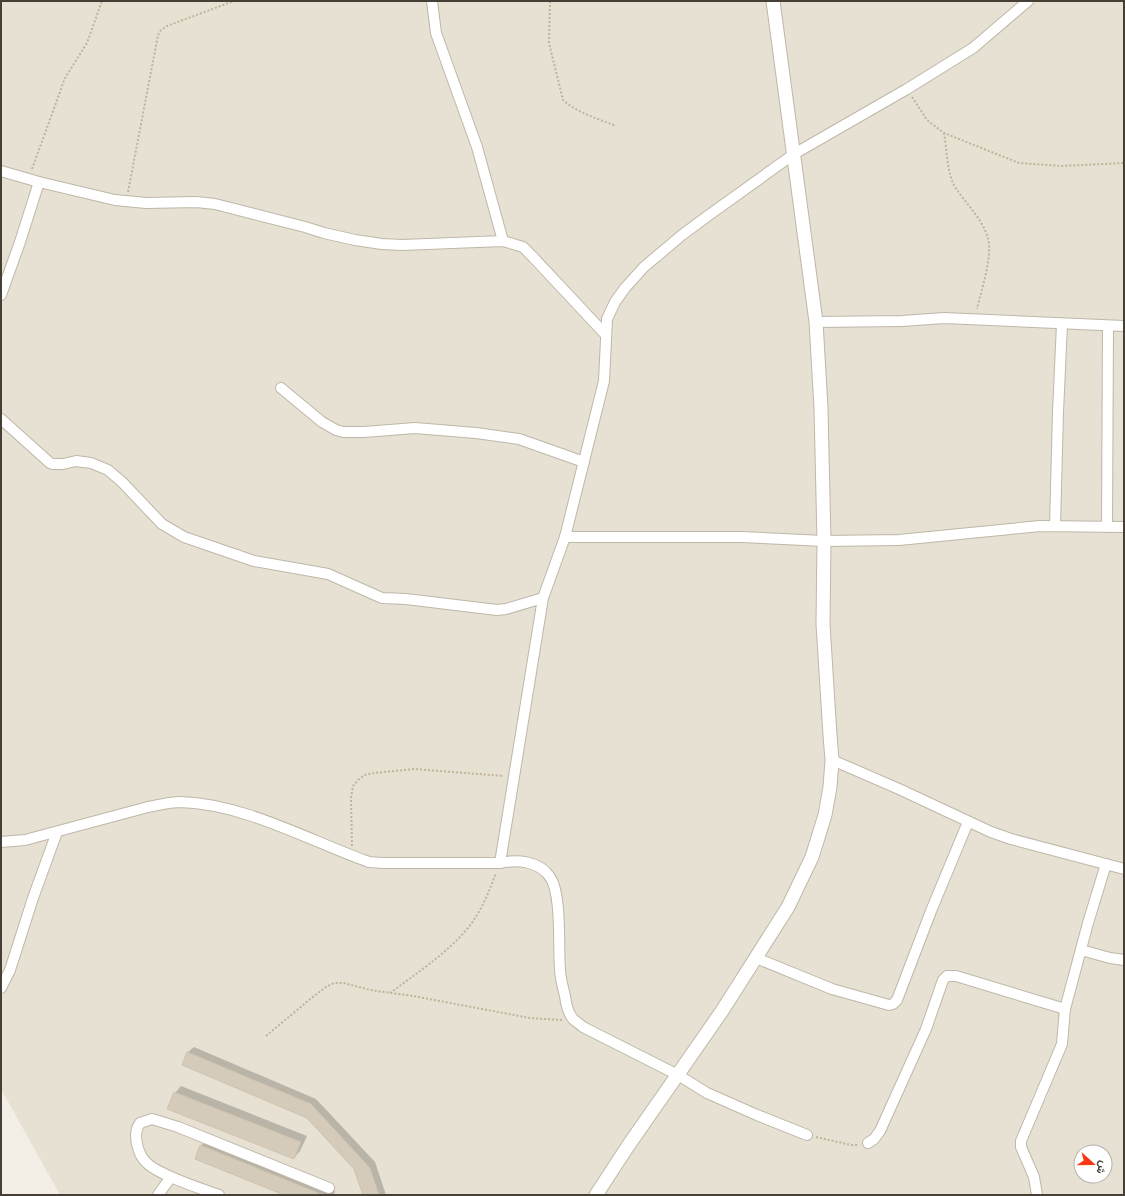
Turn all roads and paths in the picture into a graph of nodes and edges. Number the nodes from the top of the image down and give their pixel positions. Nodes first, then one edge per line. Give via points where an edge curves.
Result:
1 (102, 1) edge
2 (234, 1) edge
3 (432, 1) edge
4 (550, 1) edge
5 (773, 1) edge
6 (1028, 1) edge
7 (907, 89) junction
8 (616, 126) dead end
9 (944, 133) junction
10 (794, 154) junction
11 (1124, 163) edge
12 (1, 171) edge
13 (34, 180) junction
14 (126, 201) junction
15 (503, 241) junction
16 (1, 295) edge
17 (974, 320) junction
18 (816, 322) junction
19 (1062, 324) junction
20 (1108, 326) junction
21 (1124, 326) edge
22 (605, 334) junction
23 (281, 388) dead end
24 (1, 419) edge
25 (584, 462) junction
26 (1055, 526) junction
27 (1107, 527) junction
28 (1124, 527) edge
29 (565, 537) junction
30 (824, 541) junction
31 (543, 598) junction
32 (832, 760) junction
33 (515, 777) junction
34 (968, 822) junction
35 (57, 832) junction
36 (1, 842) edge
37 (353, 856) junction
38 (500, 863) junction
39 (1106, 864) junction
40 (1124, 869) edge
41 (1081, 950) junction
42 (756, 958) junction
43 (1124, 960) edge
44 (1, 988) edge
45 (390, 992) junction
46 (1064, 1009) junction
47 (573, 1019) junction
48 (266, 1036) dead end
49 (678, 1075) junction
50 (807, 1135) joint
51 (868, 1144) joint
52 (171, 1177) junction
53 (329, 1188) dead end
54 (158, 1195) edge
55 (219, 1195) edge
56 (596, 1195) edge
57 (1037, 1195) edge

1 - 13 path via 87,43 65,78
2 - 14 path via 167,26 158,34
3 - 15 street via 436,33 477,147
4 - 8 path via 549,43 563,100
5 - 10 street
6 - 7 street via 973,48
7 - 9 path via 928,120
7 - 10 street
9 - 11 path via 1020,163 1062,166
9 - 17 path via 954,186 984,228 989,240 989,257
10 - 18 street
10 - 22 street via 682,234 644,268 615,302 607,319
12 - 13 street
13 - 14 street
13 - 16 street via 20,242
14 - 15 street via 215,204 324,233 382,244
15 - 22 street via 523,247
17 - 18 street via 944,318 902,322
17 - 19 street
18 - 30 street via 822,408
19 - 20 street
19 - 26 street
20 - 21 street
20 - 27 street
22 - 25 street via 604,381
23 - 25 street via 322,422 343,432 415,428 482,434 519,439
24 - 31 street via 50,463 76,461 101,466 122,482 162,524 184,537 254,561 328,574 382,598 406,598 498,610
25 - 29 street
26 - 27 street
26 - 30 street via 899,540
27 - 28 street
29 - 30 street via 742,537
29 - 31 street
30 - 32 street via 823,624
31 - 33 street
32 - 34 street
32 - 42 street via 825,815 812,857 788,907
33 - 37 path via 414,769 365,775 353,786 350,798
33 - 38 street
34 - 39 street via 1011,839
34 - 42 street via 897,1000 893,1004 832,989
35 - 36 street via 25,840
35 - 37 street via 148,807 188,803 222,807 288,829
35 - 44 street via 10,970
37 - 38 street via 369,862 383,863
38 - 45 path via 488,894 468,927 437,958
38 - 47 street via 516,860 524,862 544,870 551,879 557,902 560,971 567,1007
39 - 40 street
39 - 41 street
41 - 43 street
41 - 46 street
42 - 49 street
45 - 47 path via 530,1018
45 - 48 path via 334,983 308,1000
46 - 51 street via 956,976 948,976 943,980 926,1029 880,1131
46 - 57 street via 1062,1044 1021,1141 1034,1177
47 - 49 street via 583,1027
49 - 50 street via 707,1093
49 - 56 street
50 - 51 path via 851,1145
52 - 53 street via 145,1161 139,1149 136,1133 140,1123 152,1119 178,1127
52 - 54 street
52 - 55 street

